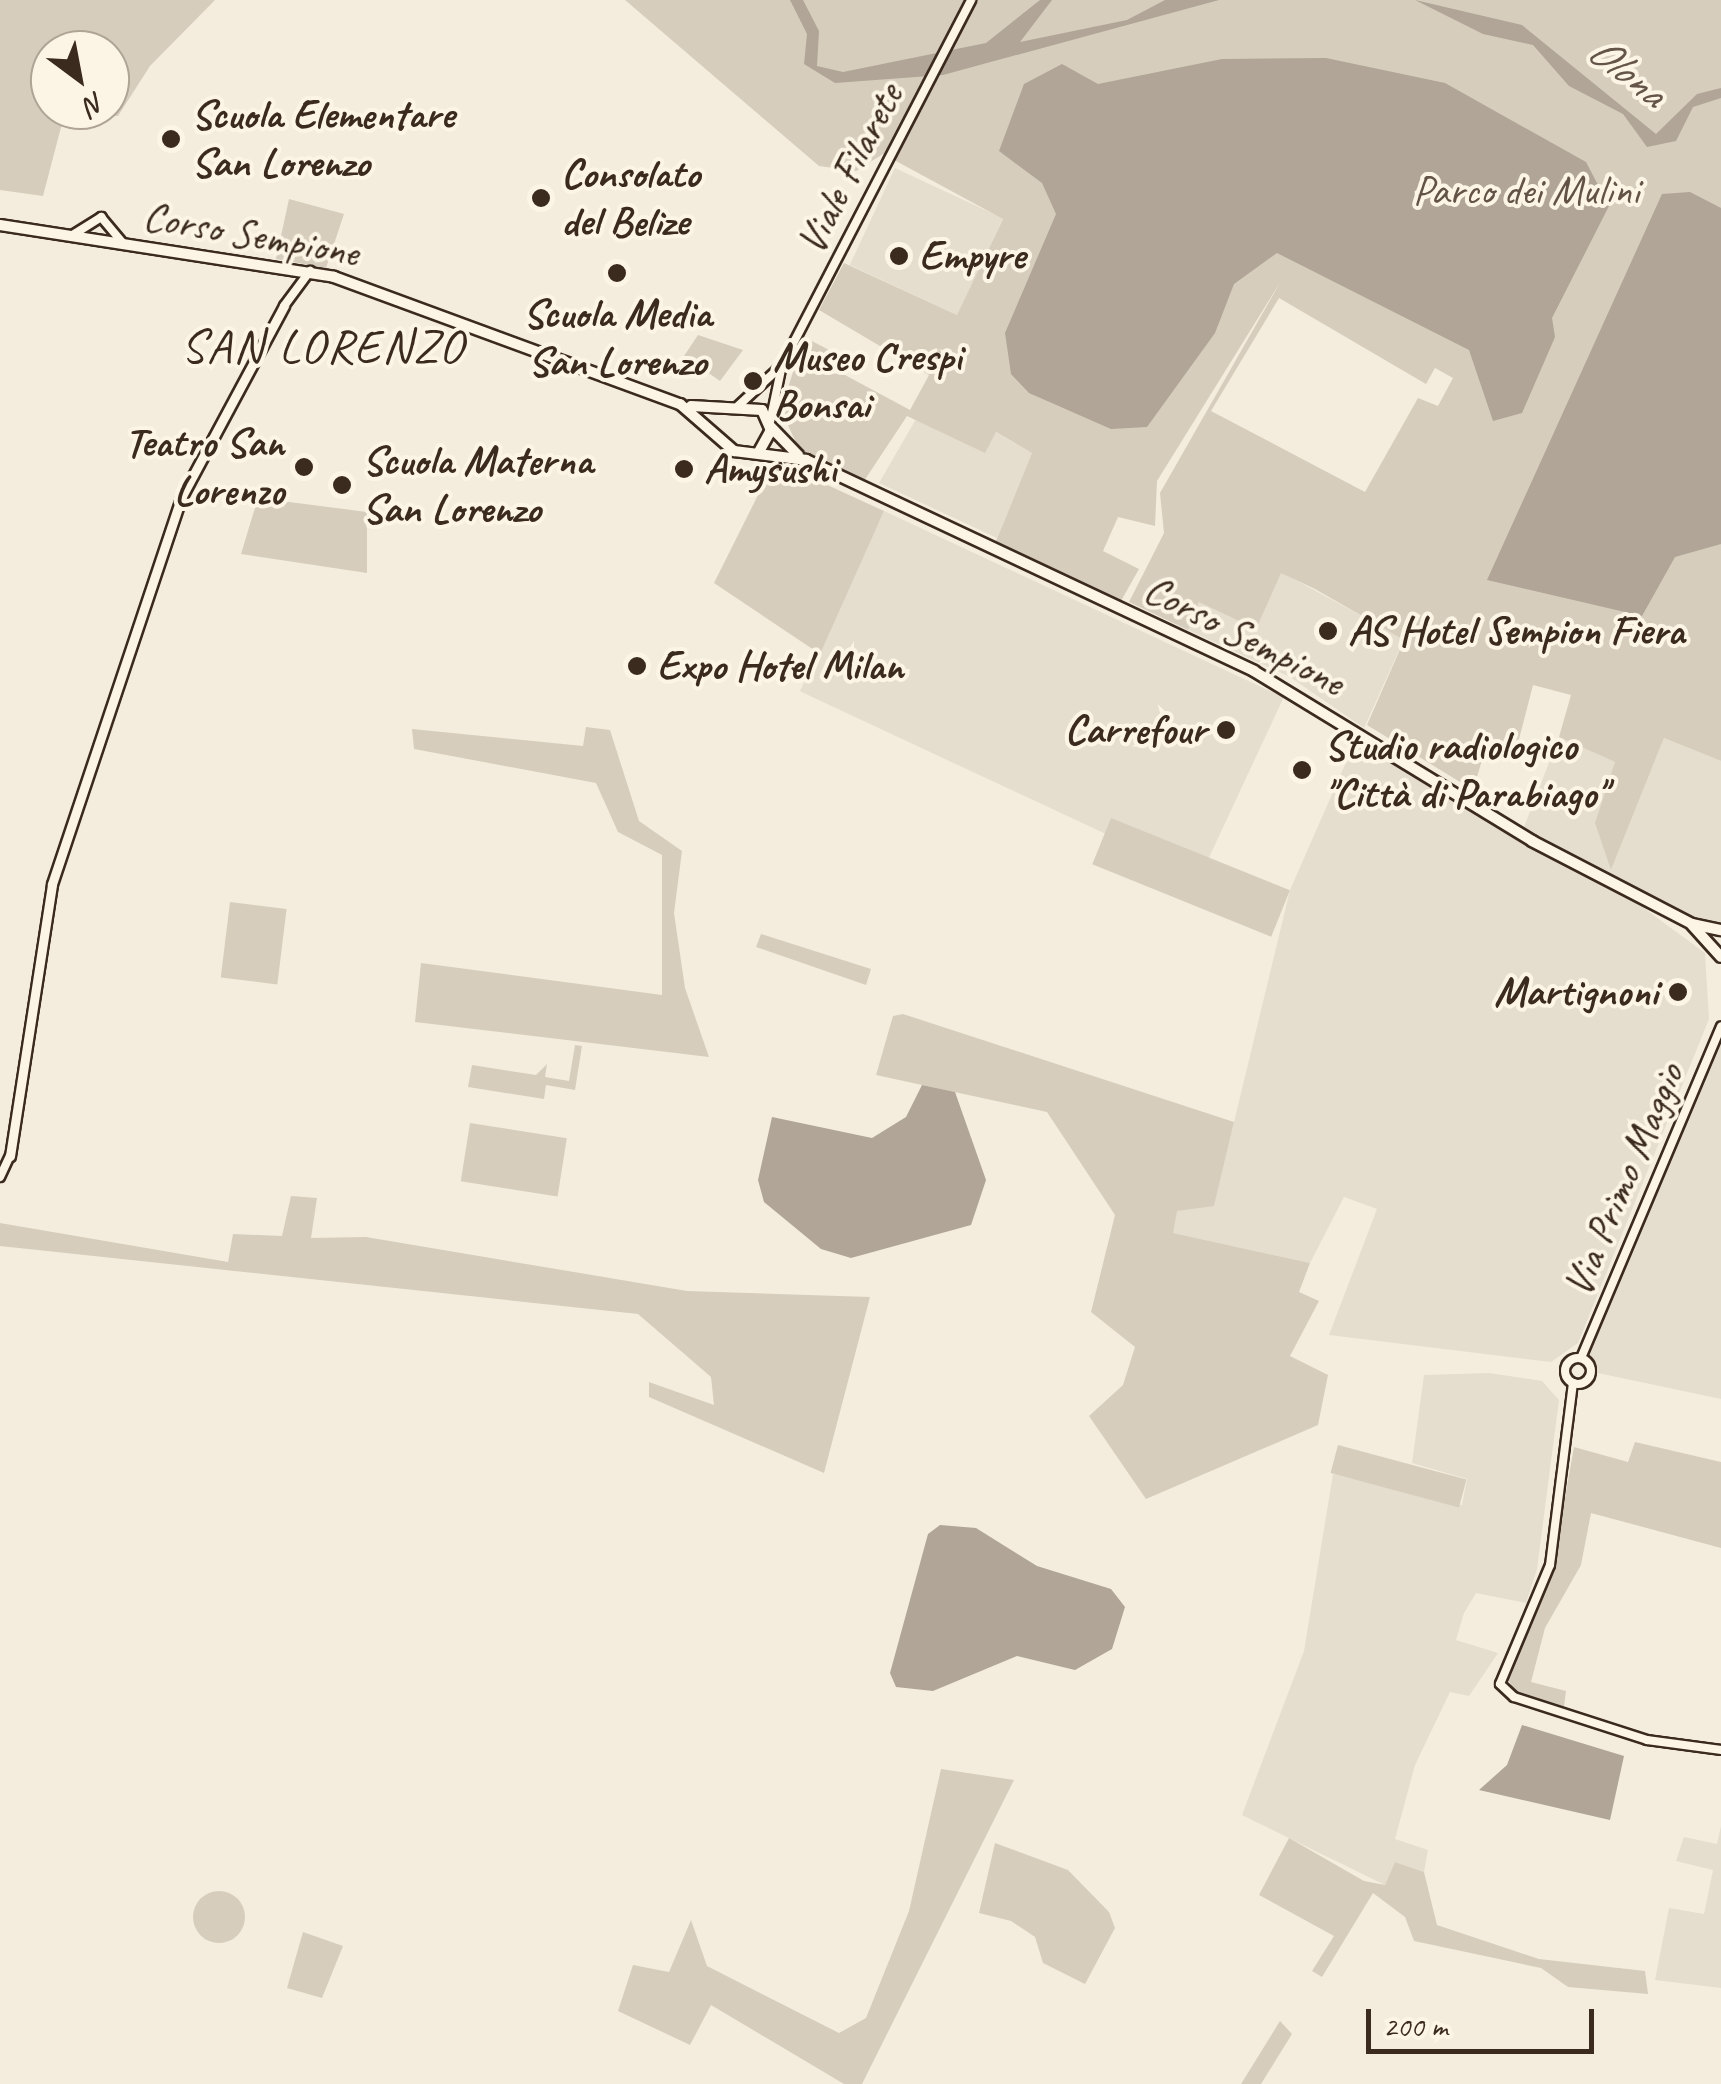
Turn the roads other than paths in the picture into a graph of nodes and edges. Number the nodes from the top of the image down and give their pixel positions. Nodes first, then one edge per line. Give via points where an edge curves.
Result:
1 (971, 0) edge
2 (100, 217) junction
3 (0, 225) edge
4 (92, 225) junction
5 (71, 236) junction
6 (90, 240) junction
7 (126, 246) junction
8 (310, 270) junction
9 (284, 306) joint
10 (782, 365) junction
11 (680, 404) junction
12 (736, 407) junction
13 (771, 424) junction
14 (723, 438) junction
15 (759, 452) junction
16 (806, 460) junction
17 (1692, 924) junction
18 (1721, 930) edge
19 (1721, 957) edge
20 (1721, 1026) edge
21 (10, 1156) joint
22 (0, 1177) edge
23 (1581, 1358) junction
24 (1573, 1383) junction
25 (1721, 1750) edge

1 - 10 street, Viale Filarete
2 - 4 street
2 - 6 street
2 - 7 street
3 - 5 main road, Corso Sempione
4 - 5 street
4 - 6 street
5 - 6 main road, Corso Sempione
6 - 7 main road, Corso Sempione
7 - 8 main road, Corso Sempione
8 - 9 street
8 - 11 main road, Corso Sempione
9 - 21 main road via 181,498 52,884
10 - 12 street, Viale Filarete
10 - 13 street, Viale Filarete
11 - 12 main road, Corso Sempione
11 - 14 main road, Corso Sempione
12 - 13 main road via 756,406
12 - 14 main road
13 - 15 main road
13 - 16 main road, Corso Sempione
14 - 15 main road via 740,453
15 - 16 main road, Corso Sempione
16 - 17 main road, Corso Sempione via 1254,671
17 - 18 main road, Corso Sempione
17 - 19 main road, Corso Sempione
20 - 23 street, Via Primo Maggio
21 - 22 street
23 - 24 street, Via Primo Maggio via 1566,1367
23 - 24 street, Via Primo Maggio via 1591,1374
24 - 25 street, Via Primo Maggio via 1548,1575 1499,1677 1514,1697 1647,1740

